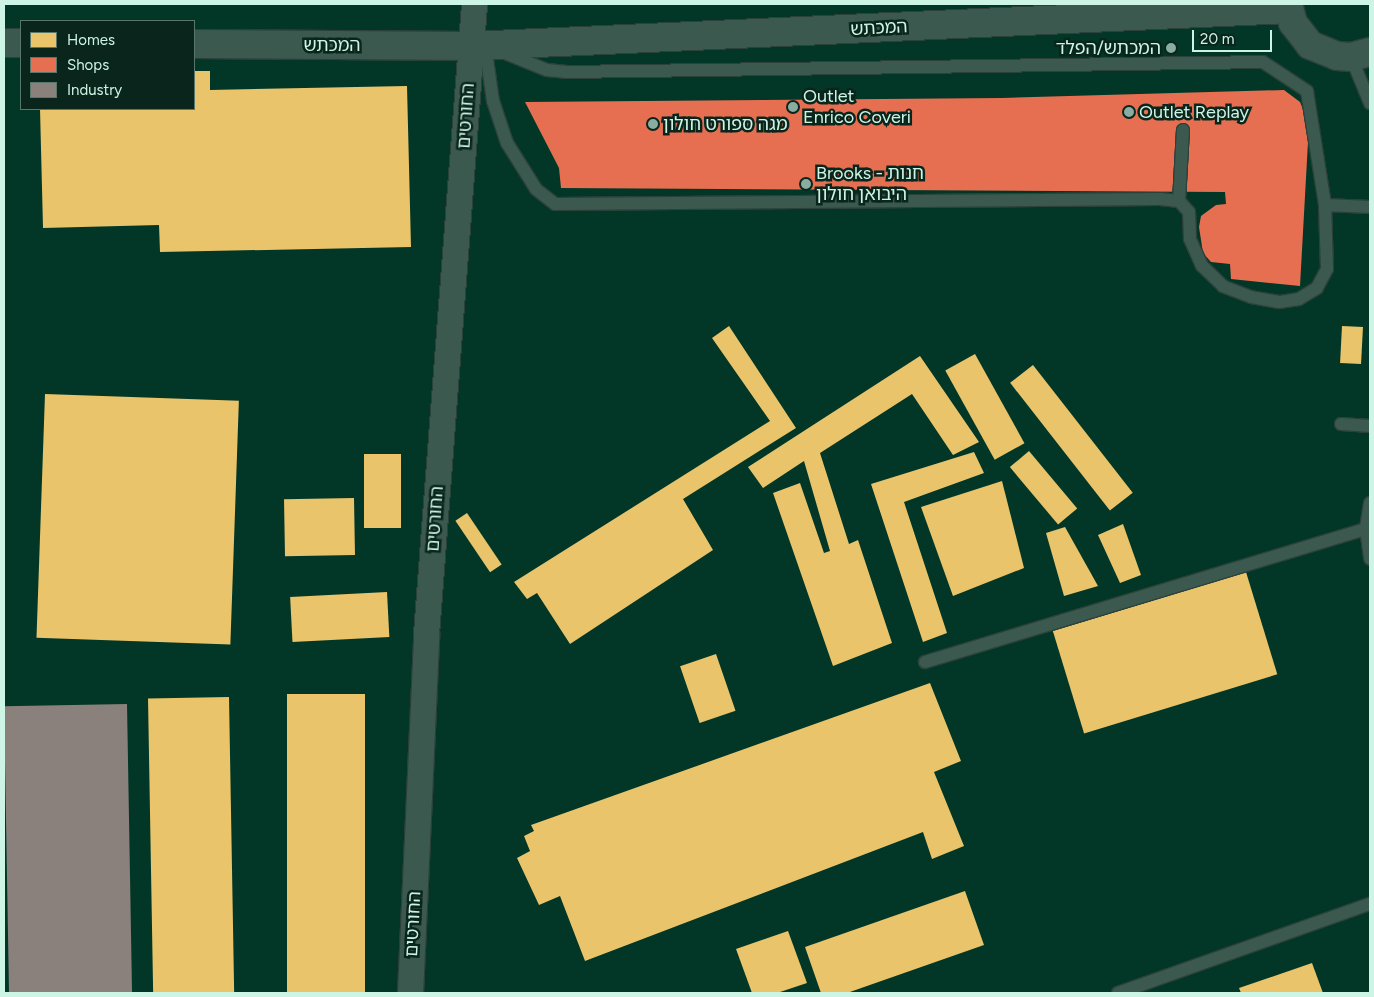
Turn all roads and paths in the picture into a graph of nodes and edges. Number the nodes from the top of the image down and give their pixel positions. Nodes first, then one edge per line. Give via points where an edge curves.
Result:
1 (474, 4) edge
2 (1288, 6) edge
3 (4, 43) edge
4 (20, 43) edge
5 (195, 44) edge
6 (478, 46) junction
7 (1361, 54) edge
8 (1370, 102) edge
9 (1182, 130) dead end
10 (1179, 201) junction
11 (1325, 205) junction
12 (1370, 206) edge
13 (1341, 424) dead end
14 (1370, 426) edge
15 (1370, 503) edge
16 (1366, 529) junction
17 (1370, 559) edge
18 (925, 662) dead end
19 (1370, 904) edge
20 (410, 993) edge
21 (1118, 993) edge

1 - 6 street
2 - 6 street, המכתש
2 - 7 street via 1292,23 1310,44 1323,52
3 - 4 street
5 - 6 street, המכתש
6 - 10 lane via 507,143 536,189 555,204
6 - 11 lane via 547,70 567,72 1263,62 1307,91
6 - 20 street, החורטים via 426,634
7 - 8 lane
9 - 10 lane
10 - 11 lane via 1189,212 1190,239 1202,266 1223,286 1250,297 1279,302 1299,299 1317,288 1327,269
11 - 12 lane
13 - 14 lane
15 - 16 lane
16 - 17 lane
16 - 18 lane
19 - 21 lane

